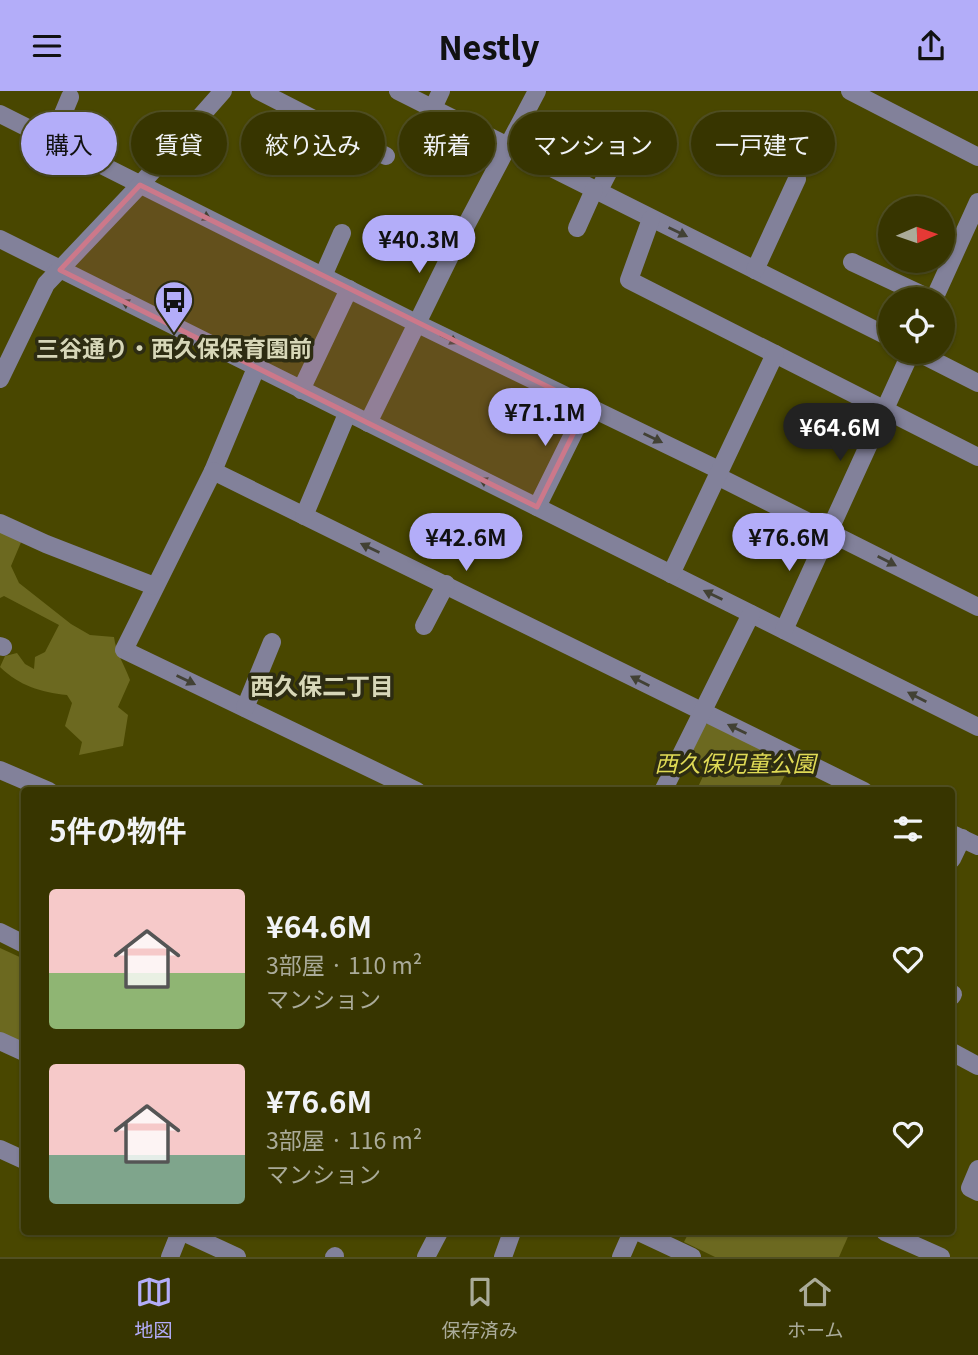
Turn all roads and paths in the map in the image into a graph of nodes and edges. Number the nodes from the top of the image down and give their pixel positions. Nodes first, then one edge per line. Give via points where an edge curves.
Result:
1 (223, 91) edge
2 (259, 91) edge
3 (398, 91) edge
4 (442, 91) edge
5 (537, 91) edge
6 (850, 91) edge
7 (70, 97) dead end
8 (433, 108) junction
9 (64, 112) edge
10 (0, 114) edge
11 (21, 124) edge
12 (508, 146) junction
13 (386, 156) dead end
14 (978, 157) edge
15 (117, 173) edge
16 (605, 175) edge
17 (797, 179) dead end
18 (141, 185) junction
19 (596, 191) junction
20 (978, 202) edge
21 (651, 219) junction
22 (577, 228) dead end
23 (342, 233) dead end
24 (0, 239) edge
25 (852, 262) dead end
26 (60, 270) junction
27 (755, 270) junction
28 (323, 276) junction
29 (907, 287) edge
30 (939, 287) edge
31 (349, 289) junction
32 (418, 324) junction
33 (878, 332) edge
34 (775, 355) junction
35 (906, 364) edge
36 (941, 364) edge
37 (256, 368) junction
38 (2, 370) edge
39 (978, 383) edge
40 (301, 390) junction
41 (587, 406) junction
42 (886, 410) junction
43 (347, 414) junction
44 (368, 423) junction
45 (978, 457) edge
46 (213, 471) junction
47 (718, 473) junction
48 (537, 507) junction
49 (304, 516) junction
50 (0, 523) edge
51 (830, 533) junction
52 (671, 574) junction
53 (446, 584) junction
54 (154, 586) junction
55 (978, 607) edge
56 (751, 614) junction
57 (424, 626) dead end
58 (784, 630) junction
59 (272, 642) dead end
60 (245, 708) junction
61 (701, 712) junction
62 (978, 727) edge
63 (0, 770) edge
64 (40, 787) edge
65 (409, 787) edge
66 (665, 787) edge
67 (856, 787) edge
68 (957, 836) edge
69 (978, 846) edge
70 (0, 932) edge
71 (21, 942) edge
72 (0, 1041) edge
73 (21, 1051) edge
74 (955, 1054) edge
75 (978, 1066) edge
76 (0, 1149) edge
77 (21, 1159) edge
78 (978, 1169) edge
79 (978, 1192) edge
80 (180, 1235) edge
81 (188, 1235) edge
82 (437, 1235) edge
83 (511, 1235) edge
84 (631, 1235) edge
85 (645, 1235) edge
86 (892, 1235) edge
87 (170, 1257) edge
88 (236, 1257) edge
89 (426, 1257) edge
90 (503, 1257) edge
91 (621, 1257) edge
92 (692, 1257) edge
93 (941, 1257) edge

1 - 18 street
2 - 13 street
3 - 8 street
4 - 8 street
5 - 12 street
6 - 14 street
7 - 9 street
8 - 12 street
10 - 11 street
12 - 19 street
12 - 32 street
15 - 18 street
16 - 19 street
17 - 27 street
18 - 26 street
18 -> 28 street
19 - 21 street
19 - 22 street
20 - 30 street
21 -> 27 street
21 - 34 street via 629,280
23 - 28 street
24 - 26 street
25 - 29 street
37 -> 26 street
26 - 38 street via 46,284
27 - 33 street
28 - 31 street
31 - 32 street
31 - 40 street
32 -> 41 street
32 - 44 street
34 - 42 street
34 - 47 street
35 - 42 street
36 - 39 street
37 - 40 street
37 - 46 street
40 - 43 street
41 -> 47 street
41 - 48 street
42 - 45 street
42 - 51 street
43 - 44 street
43 - 49 street
48 -> 44 street
46 - 49 street
46 - 54 street
47 - 51 street
47 - 52 street
48 - 52 street
53 -> 49 street
50 - 54 street
51 -> 55 street
51 - 58 street
56 -> 52 street
53 - 57 street
61 -> 53 street
54 -> 60 street via 124,650
56 - 58 street
56 - 61 street
62 -> 58 street
59 - 60 street
60 - 65 street
61 - 66 street
67 -> 61 street
63 - 64 street
68 - 69 street
70 - 71 street
72 - 73 street
74 - 75 street
76 - 77 street
78 - 79 street via 970,1188
80 - 87 street
81 - 88 street
82 - 89 street
83 - 90 street
84 - 91 street
85 - 92 street
86 - 93 street

